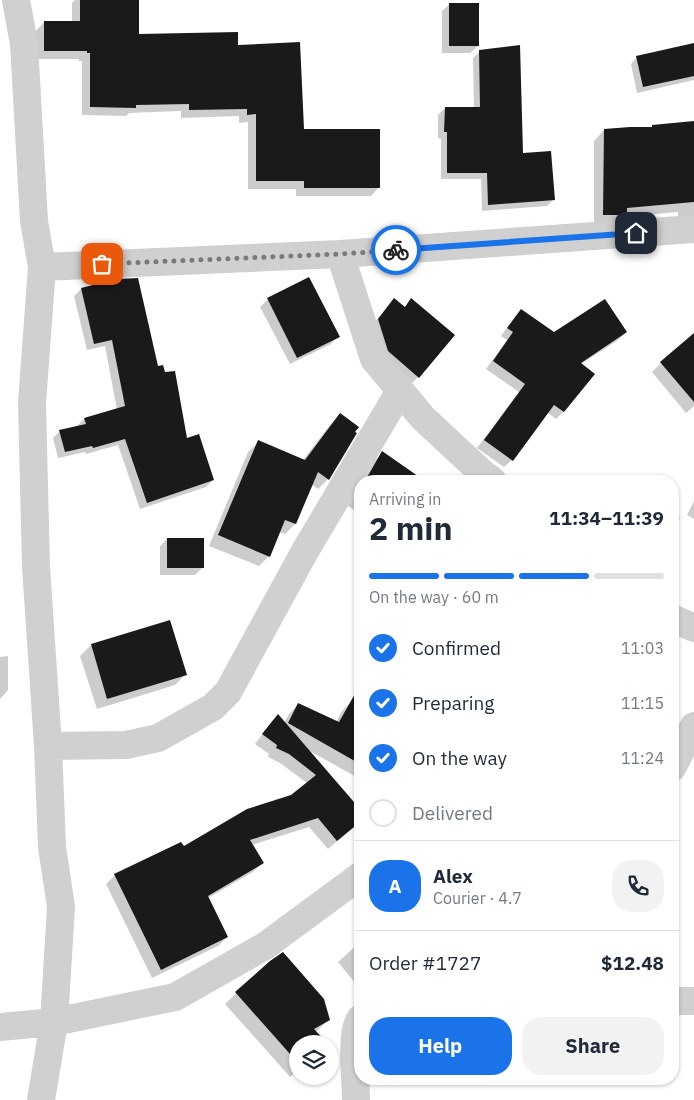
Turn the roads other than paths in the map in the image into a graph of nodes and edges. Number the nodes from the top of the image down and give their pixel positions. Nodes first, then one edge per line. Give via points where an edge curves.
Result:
1 (16, 0) edge
2 (694, 229) edge
3 (340, 254) junction
4 (42, 267) junction
5 (400, 391) junction
6 (484, 475) edge
7 (679, 621) edge
8 (694, 628) edge
9 (694, 726) edge
10 (48, 746) junction
11 (679, 755) edge
12 (354, 880) edge
13 (679, 1001) edge
14 (694, 1001) edge
15 (54, 1022) junction
16 (0, 1027) edge
17 (356, 1085) edge
18 (41, 1100) edge
19 (356, 1100) edge

1 - 4 street via 24,44 34,221
2 - 3 street
3 - 4 street
3 - 5 street via 374,359
4 - 10 street via 32,403 36,567
5 - 6 street via 423,418
5 - 10 street via 305,550 228,692 213,707 158,738 126,745
7 - 8 street
9 - 11 street
10 - 15 street via 52,847 61,907
12 - 15 street via 265,946 175,997
13 - 14 street
15 - 16 street
15 - 18 street
17 - 19 street

